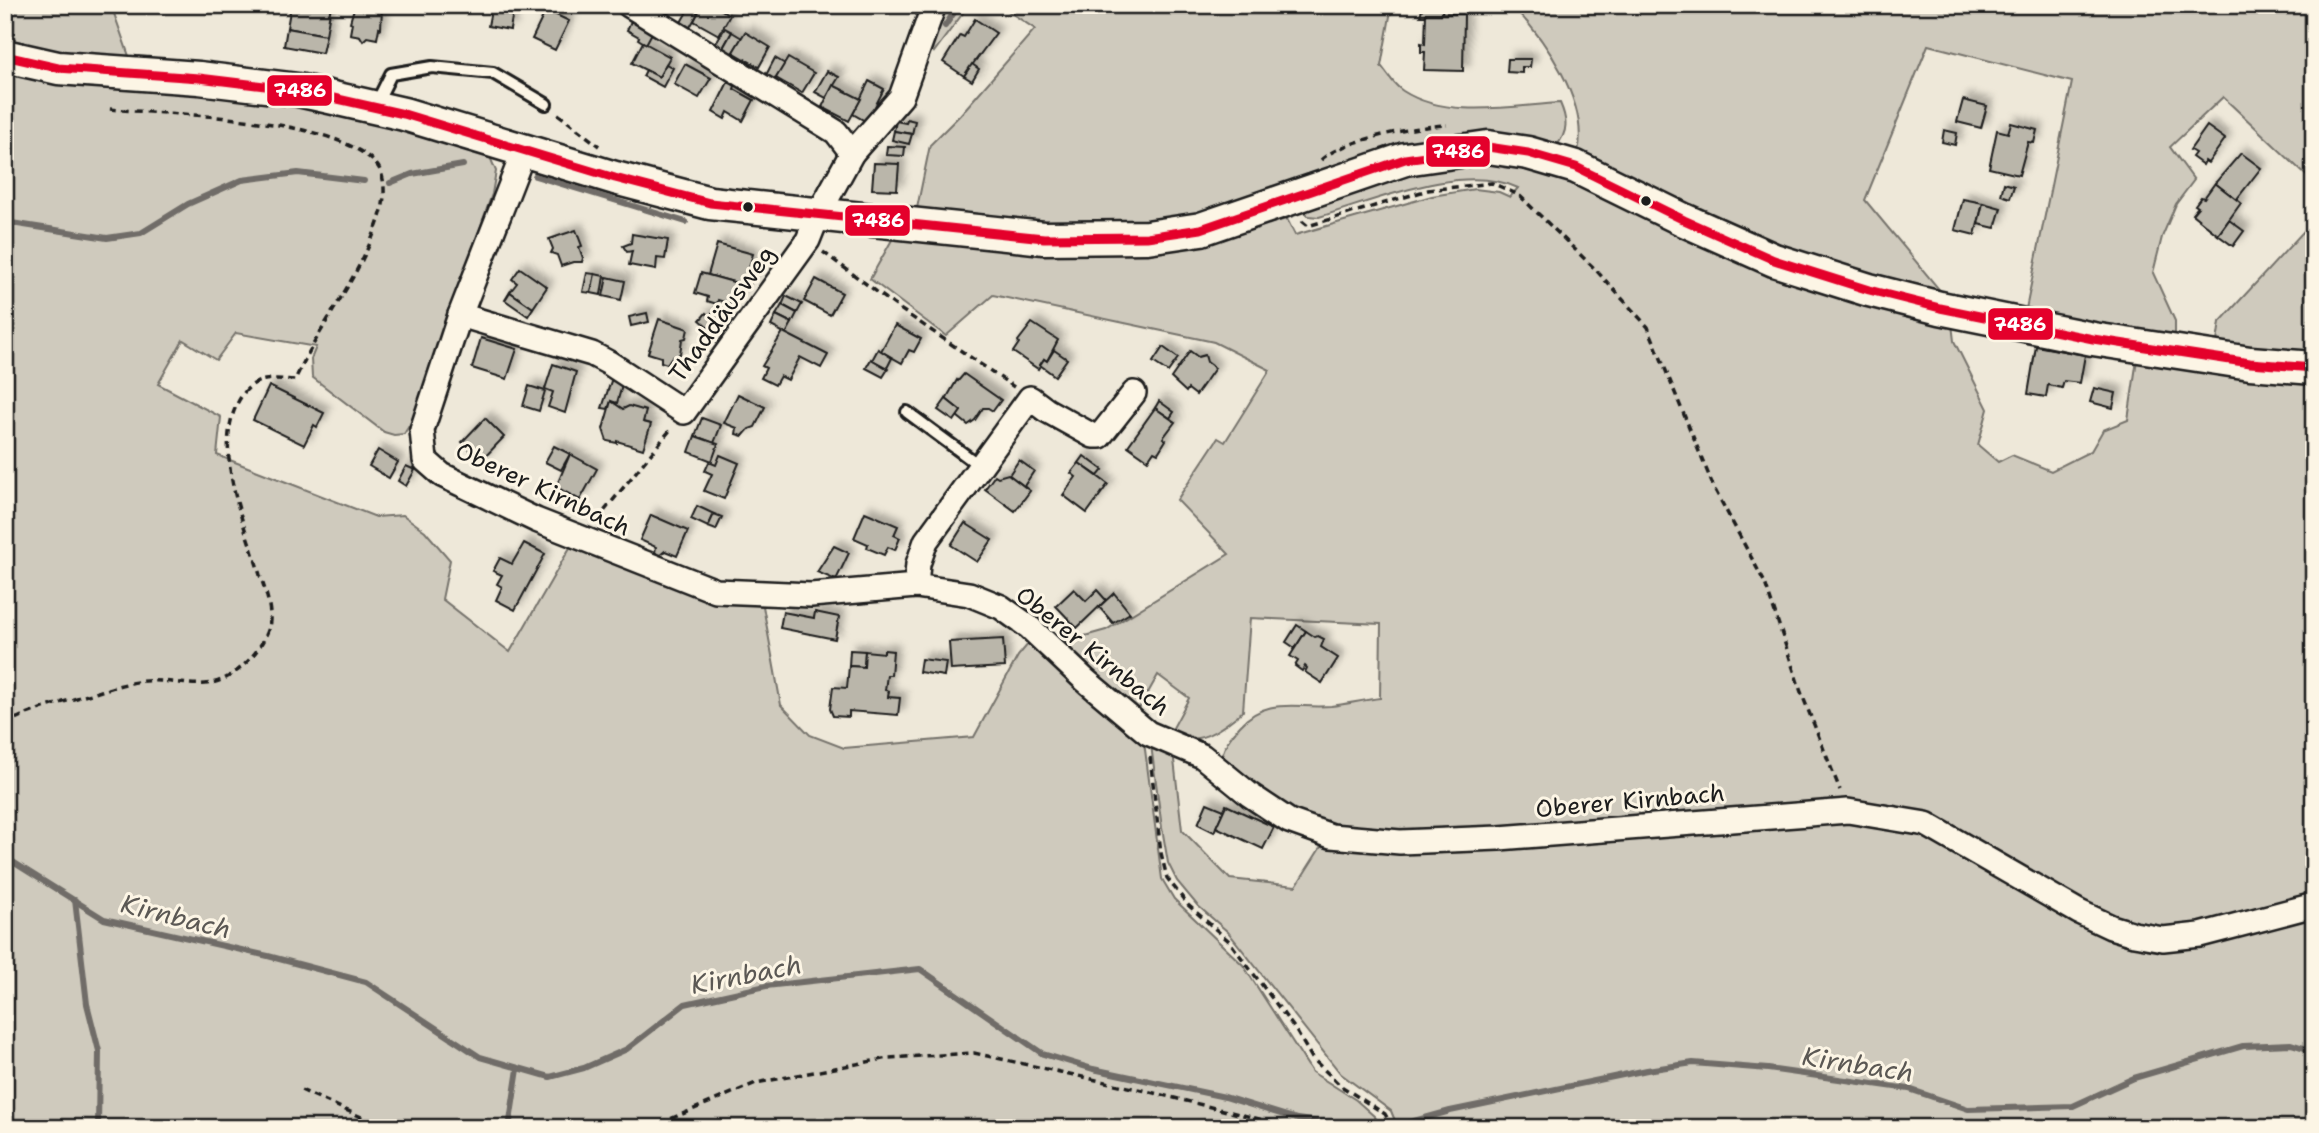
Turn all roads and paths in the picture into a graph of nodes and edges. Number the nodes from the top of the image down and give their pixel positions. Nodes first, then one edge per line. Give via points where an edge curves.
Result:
1 (629, 5) edge
2 (934, 5) edge
3 (5, 56) edge
4 (545, 104) dead end
5 (374, 107) junction
6 (109, 109) dead end
7 (524, 151) junction
8 (852, 153) junction
9 (1288, 198) junction
10 (813, 227) junction
11 (460, 315) junction
12 (2314, 368) edge
13 (1134, 393) dead end
14 (1030, 398) junction
15 (684, 412) junction
16 (906, 412) dead end
17 (980, 467) junction
18 (582, 538) junction
19 (916, 586) junction
20 (5, 724) edge
21 (1148, 733) junction
22 (1849, 811) junction
23 (2314, 905) edge
24 (301, 1090) dead end
25 (386, 1128) edge
26 (649, 1128) edge
27 (1309, 1128) edge
28 (1393, 1128) edge

1 - 8 street via 836,132
2 - 8 street, Thaddäusweg via 901,97
3 - 5 main road via 58,68 298,90
4 - 5 lane via 493,73 432,67 391,74
5 - 7 main road
6 - 20 path via 270,122 315,133 359,149 378,166 383,206 367,249 295,380 270,378 255,383 232,415 235,496 269,603 269,626 255,654 219,683 132,682 22,714
7 - 10 main road
7 - 11 street, Oberer Kirnbach
8 - 10 street, Thaddäusweg
9 - 10 main road via 1201,229 1147,237 1044,238
9 - 12 main road via 1405,159 1488,147 1528,153 1576,167 1774,260 1869,290 2093,339 2237,362
9 - 22 path via 1297,218 1308,226 1428,190 1492,183 1519,195 1648,327 1714,488 1765,583 1801,692
10 - 14 path via 900,309
10 - 15 street, Thaddäusweg
11 - 15 street, Thaddäusweg via 594,355
11 - 18 street, Oberer Kirnbach via 422,429 425,460 442,475
13 - 14 street via 1100,436
14 - 17 street
15 - 18 path
16 - 17 lane
17 - 19 street via 926,541
18 - 19 street, Oberer Kirnbach via 716,591 811,595
19 - 21 street, Oberer Kirnbach via 969,594 1001,607
21 - 22 street, Oberer Kirnbach via 1202,756 1289,821 1331,836 1400,842 1499,838
21 - 28 path via 1167,878 1188,905 1229,941 1312,1058 1341,1086 1385,1114
22 - 23 street, Oberer Kirnbach via 1926,824 2079,912 2134,934 2163,939 2200,935
24 - 25 path
26 - 27 path via 756,1083 888,1058 974,1053

